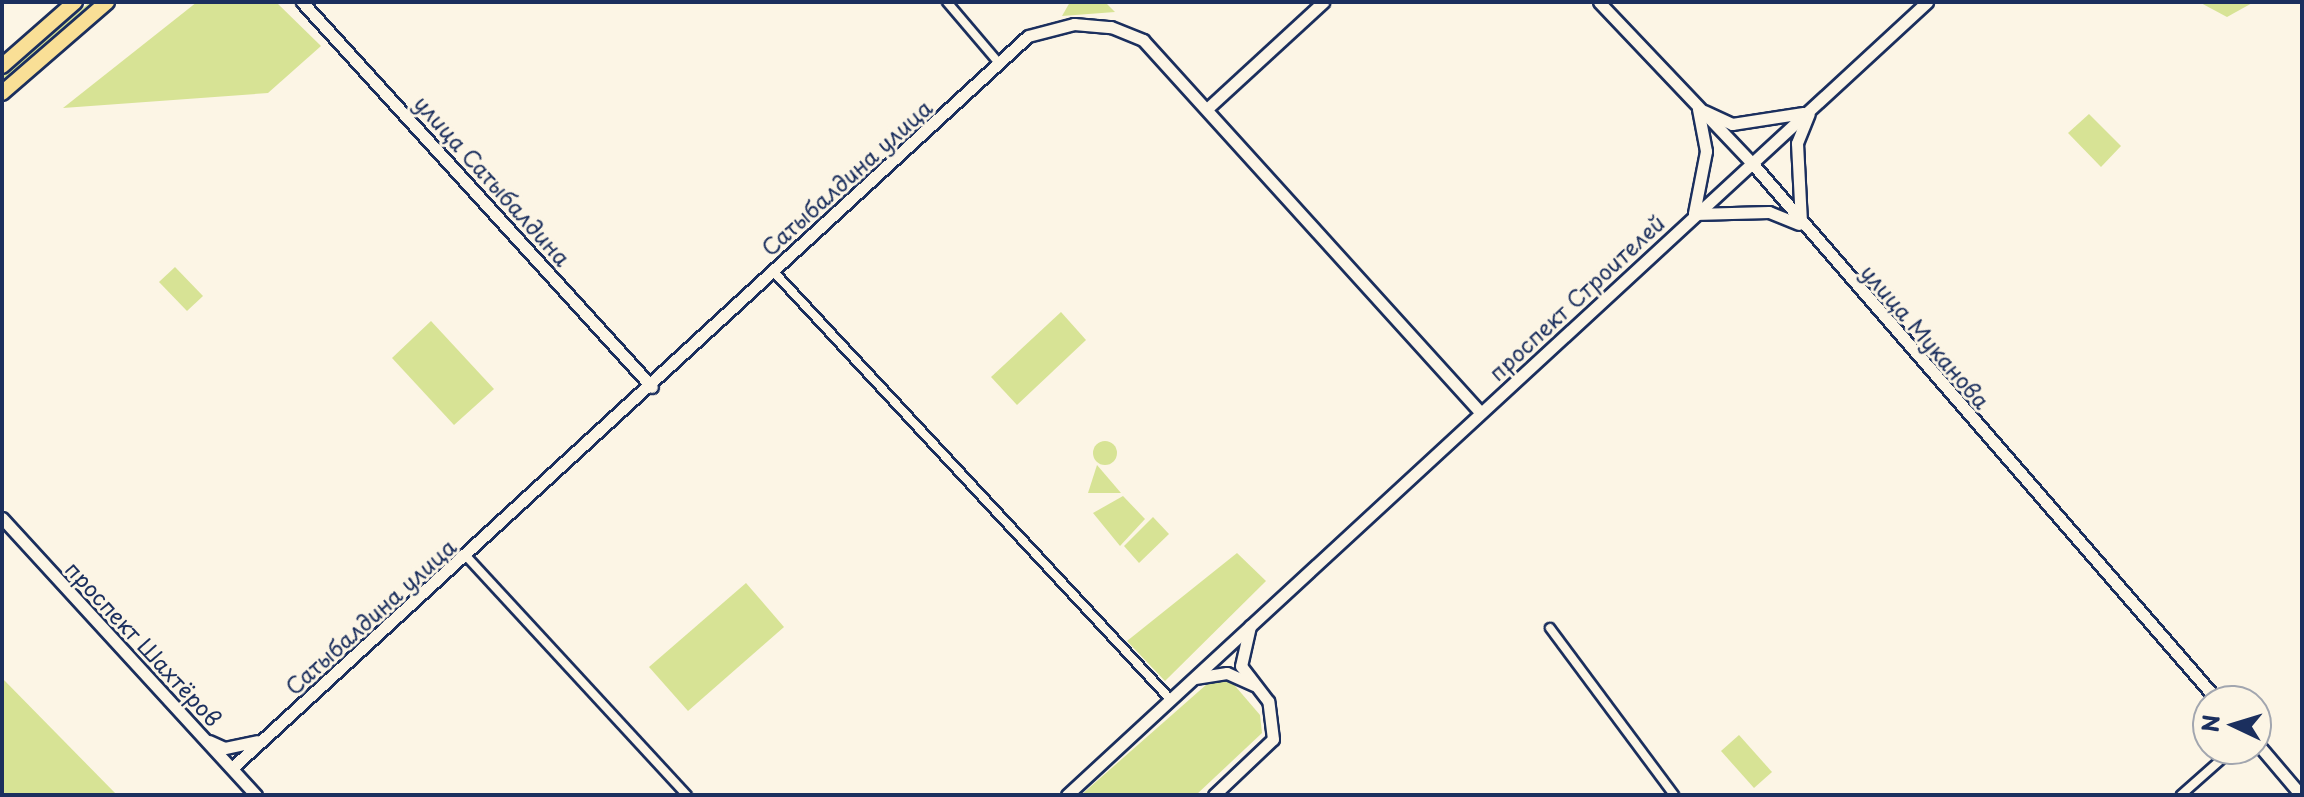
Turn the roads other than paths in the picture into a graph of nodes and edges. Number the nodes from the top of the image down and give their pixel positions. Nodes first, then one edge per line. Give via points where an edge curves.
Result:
1 (75, 2) edge
2 (107, 2) edge
3 (302, 2) edge
4 (947, 2) edge
5 (1323, 2) edge
6 (1599, 2) edge
7 (1927, 2) edge
8 (999, 63) junction
9 (2, 66) edge
10 (2, 93) edge
11 (1209, 107) junction
12 (1698, 109) junction
13 (1811, 110) junction
14 (1751, 162) junction
15 (1694, 214) junction
16 (1801, 225) junction
17 (773, 271) junction
18 (652, 387) junction
19 (1481, 413) junction
20 (2, 518) edge
21 (467, 557) junction
22 (1252, 622) junction
23 (1550, 628) dead end
24 (1194, 678) junction
25 (2204, 685) edge
26 (1258, 688) junction
27 (1171, 700) junction
28 (265, 738) junction
29 (205, 739) junction
30 (2272, 761) edge
31 (2215, 765) edge
32 (232, 768) junction
33 (256, 795) edge
34 (687, 795) edge
35 (1067, 795) edge
36 (1214, 795) edge
37 (1674, 795) edge
38 (2181, 795) edge
39 (2301, 795) edge

1 - 9 highway
2 - 10 highway
3 - 18 main road, улица Сатыбалдина
4 - 8 street
5 - 11 main road
6 - 12 main road, улица Муканова
7 - 13 main road, проспект Строителей
8 - 11 main road, Сатыбалдина улица via 1028,36 1074,24 1111,27 1143,40
8 - 17 main road, Сатыбалдина улица
11 - 19 main road, Сатыбалдина улица
12 - 13 main road via 1732,124
12 - 14 main road, улица Муканова
12 - 15 main road via 1706,151
13 - 14 main road, проспект Строителей
13 - 16 main road via 1797,143
14 - 15 main road, проспект Строителей
14 - 16 main road, улица Муканова
15 - 16 main road via 1769,212
15 - 19 main road, проспект Строителей
16 - 25 main road, улица Муканова
17 - 18 main road, Сатыбалдина улица
17 - 27 street
18 - 21 main road, Сатыбалдина улица
19 - 22 main road, проспект Строителей
20 - 29 main road, проспект Шахтёров
21 - 28 main road, Сатыбалдина улица
21 - 34 street
22 - 24 main road, проспект Строителей
22 - 26 main road via 1239,654
23 - 37 street
24 - 26 main road via 1227,673
24 - 27 main road, проспект Строителей
26 - 36 main road via 1268,701 1273,739
27 - 35 main road, проспект Строителей
28 - 29 main road via 237,748
28 - 32 main road, Сатыбалдина улица
29 - 32 main road, проспект Шахтёров
30 - 39 main road
31 - 38 street
32 - 33 main road, проспект Шахтёров

